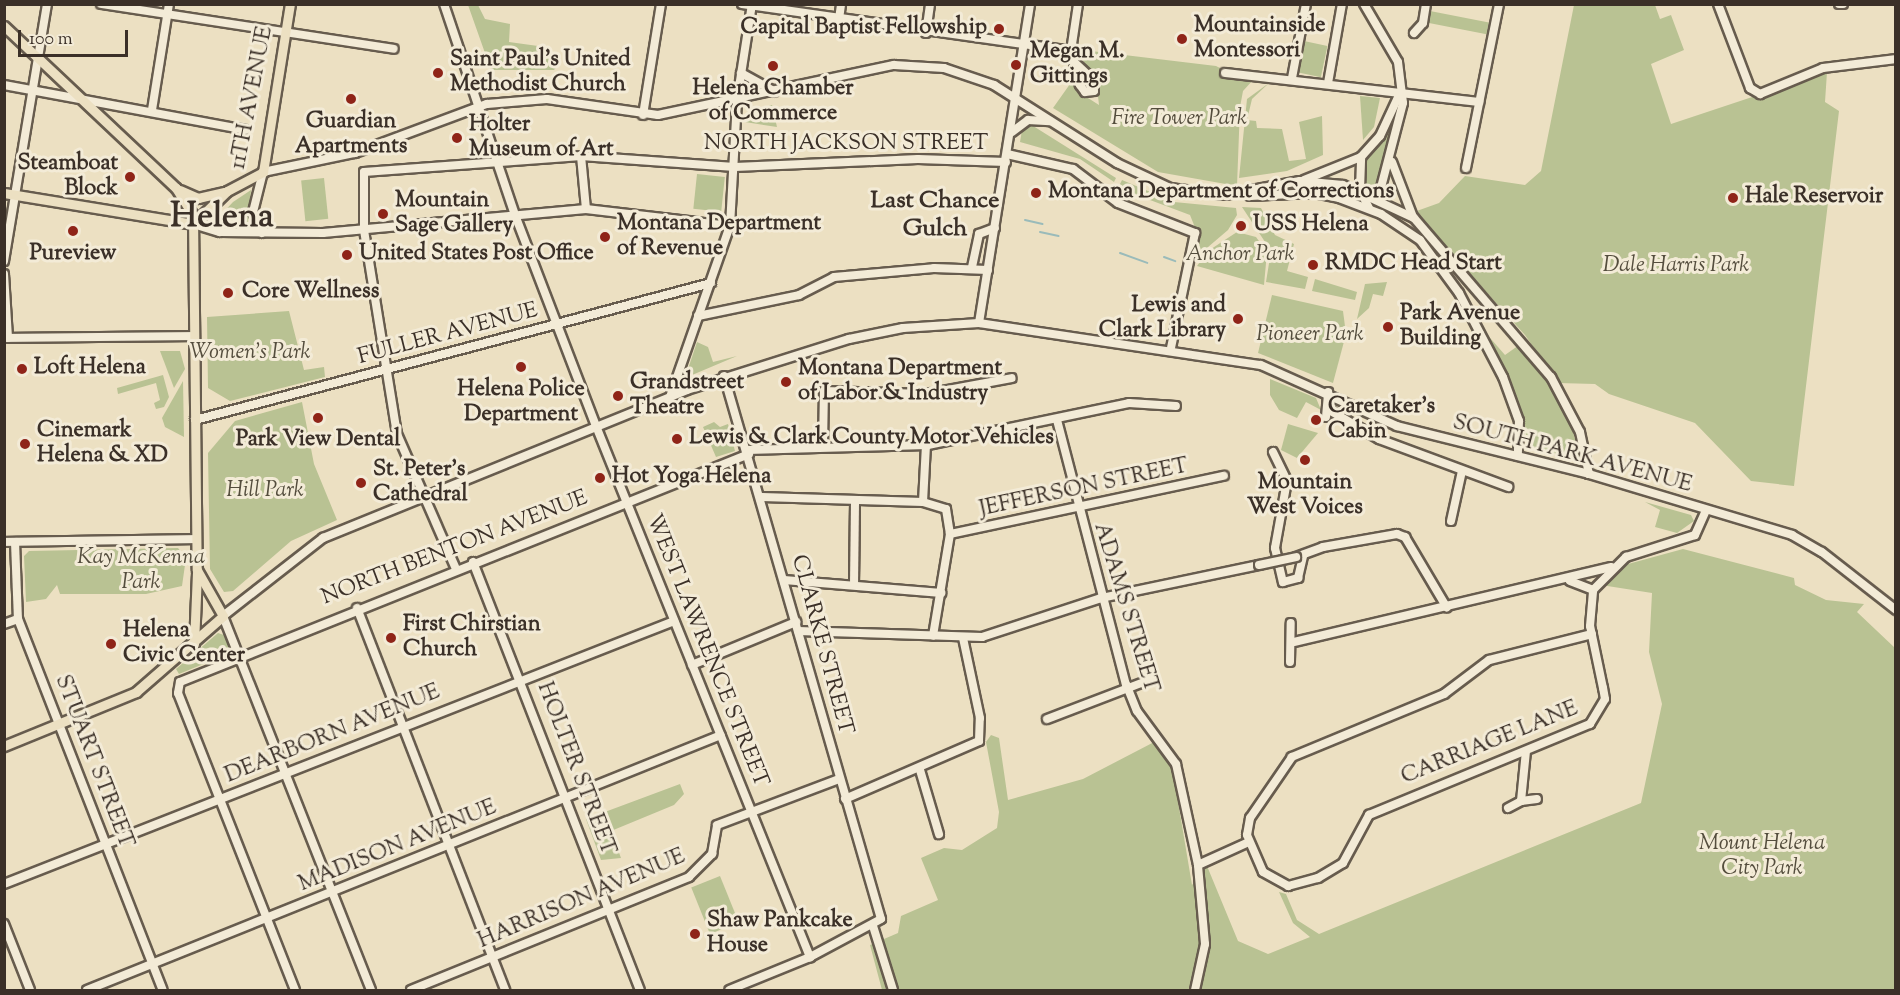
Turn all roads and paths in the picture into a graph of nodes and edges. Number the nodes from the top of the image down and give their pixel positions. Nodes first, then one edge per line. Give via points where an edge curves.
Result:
1 (47, 4) edge
2 (101, 4) edge
3 (169, 4) edge
4 (290, 4) edge
5 (444, 4) edge
6 (662, 4) edge
7 (742, 4) edge
8 (841, 4) edge
9 (930, 4) edge
10 (1030, 4) edge
11 (1078, 4) edge
12 (1306, 4) edge
13 (1364, 4) edge
14 (1426, 4) edge
15 (1499, 4) edge
16 (1718, 4) edge
17 (752, 5) edge
18 (1343, 7) edge
19 (167, 16) junction
20 (839, 19) junction
21 (4, 26) edge
22 (926, 33) junction
23 (1414, 33) dead end
24 (285, 34) junction
25 (1022, 45) junction
26 (394, 50) dead end
27 (1071, 51) junction
28 (39, 57) junction
29 (1896, 59) edge
30 (1074, 62) dead end
31 (741, 73) junction
32 (1225, 74) dead end
33 (1292, 78) junction
34 (1328, 83) junction
35 (4, 85) edge
36 (33, 90) junction
37 (775, 91) junction
38 (1400, 93) junction
39 (1016, 98) junction
40 (83, 99) junction
41 (737, 100) junction
42 (1479, 102) junction
43 (479, 106) junction
44 (152, 110) junction
45 (643, 115) junction
46 (1053, 122) junction
47 (246, 130) dead end
48 (1011, 133) junction
49 (581, 156) junction
50 (1361, 157) junction
51 (1007, 158) junction
52 (1391, 160) junction
53 (499, 164) junction
54 (735, 167) junction
55 (1466, 168) dead end
56 (263, 172) junction
57 (1300, 181) junction
58 (176, 188) junction
59 (1360, 190) junction
60 (226, 191) junction
61 (4, 193) edge
62 (1242, 194) junction
63 (17, 195) junction
64 (1378, 198) junction
65 (1365, 205) junction
66 (586, 209) junction
67 (515, 215) junction
68 (1414, 218) junction
69 (193, 224) junction
70 (730, 226) junction
71 (994, 228) junction
72 (364, 230) junction
73 (262, 233) junction
74 (4, 261) edge
75 (972, 267) junction
76 (988, 270) junction
77 (4, 274) edge
78 (711, 283) junction
79 (698, 316) junction
80 (979, 323) junction
81 (557, 324) junction
82 (194, 336) junction
83 (6, 338) edge
84 (1171, 348) junction
85 (388, 370) junction
86 (724, 376) junction
87 (1012, 378) dead end
88 (1328, 392) junction
89 (670, 397) junction
90 (1176, 406) dead end
91 (195, 420) junction
92 (1057, 420) junction
93 (596, 426) junction
94 (926, 445) junction
95 (823, 446) junction
96 (748, 452) junction
97 (1273, 452) dead end
98 (1518, 456) junction
99 (1462, 471) junction
100 (1589, 474) junction
101 (1224, 476) dead end
102 (1508, 487) dead end
103 (421, 496) junction
104 (762, 498) junction
105 (855, 501) junction
106 (627, 502) junction
107 (924, 502) junction
108 (1078, 510) junction
109 (1706, 510) junction
110 (1451, 521) dead end
111 (950, 534) junction
112 (196, 540) junction
113 (15, 542) junction
114 (4, 543) edge
115 (1299, 557) junction
116 (473, 562) junction
117 (1611, 567) junction
118 (456, 569) junction
119 (197, 570) junction
120 (784, 580) junction
121 (1562, 581) junction
122 (854, 585) junction
123 (1593, 590) junction
124 (941, 593) junction
125 (1101, 598) junction
126 (357, 608) junction
127 (1447, 608) junction
128 (1896, 610) edge
129 (223, 616) junction
130 (18, 619) junction
131 (674, 621) junction
132 (796, 622) junction
133 (1291, 623) dead end
134 (4, 624) edge
135 (798, 631) junction
136 (1592, 634) junction
137 (933, 636) junction
138 (963, 638) junction
139 (1294, 642) junction
140 (194, 644) junction
141 (240, 656) junction
142 (1290, 662) dead end
143 (692, 665) junction
144 (521, 679) junction
145 (1152, 679) dead end
146 (1126, 684) junction
147 (1047, 718) dead end
148 (60, 724) junction
149 (403, 726) junction
150 (721, 735) junction
151 (4, 746) edge
152 (1526, 752) junction
153 (920, 770) junction
154 (287, 774) junction
155 (839, 779) junction
156 (567, 798) junction
157 (845, 799) junction
158 (221, 800) junction
159 (1537, 800) dead end
160 (1521, 801) junction
161 (1508, 808) dead end
162 (751, 812) junction
163 (939, 834) dead end
164 (1249, 842) junction
165 (106, 844) junction
166 (448, 846) junction
167 (1198, 865) junction
168 (4, 884) edge
169 (333, 893) junction
170 (610, 910) junction
171 (267, 919) junction
172 (4, 924) edge
173 (876, 924) junction
174 (810, 957) junction
175 (493, 959) junction
176 (153, 964) junction
177 (30, 990) edge
178 (87, 990) edge
179 (163, 990) edge
180 (295, 990) edge
181 (371, 990) edge
182 (411, 990) edge
183 (505, 990) edge
184 (640, 990) edge
185 (729, 990) edge
186 (893, 990) edge
187 (1195, 990) edge

1 - 28 street
2 - 19 street
3 - 19 street
4 - 24 main road, 11TH AVENUE
5 - 43 street, WEST LAWRENCE STREET
6 - 45 street
7 - 17 street
8 - 20 street
9 - 22 street
10 - 25 street
11 - 27 street
12 - 33 street
13 - 38 street via 1398,62
14 - 23 street via 1423,23
15 - 42 street
16 - 29 street via 1750,88 1760,94 1823,68
17 - 20 street
17 - 31 street
18 - 34 street
19 - 24 street
19 - 44 street
20 - 22 street
21 - 28 main road
22 - 25 street
24 - 26 street
24 - 56 main road, 11TH AVENUE
25 - 27 street
25 - 39 street
27 - 30 street
28 - 36 street
28 - 40 main road
31 - 37 street
31 - 41 street
32 - 33 street
33 - 34 street
34 - 38 street
35 - 36 street
36 - 40 street
36 - 63 street
37 - 39 street via 894,65 960,71
37 - 41 street
38 - 42 street
38 - 50 street via 1380,136
38 - 52 street
39 - 46 street
39 - 48 street
40 - 44 street
40 - 58 main road
41 - 45 street
41 - 54 street
42 - 55 street
43 - 45 street via 547,99
43 - 53 street, WEST LAWRENCE STREET
43 - 56 street via 355,153
44 - 47 street
46 - 48 street via 1028,120
46 - 62 street via 1148,180 1206,194
48 - 51 street
49 - 53 street, NORTH JACKSON STREET
49 - 54 street, NORTH JACKSON STREET
49 - 66 street
50 - 57 street
50 - 59 street
51 - 54 street, NORTH JACKSON STREET
51 - 71 street
51 - 84 street, NORTH JACKSON STREET via 1073,169 1118,203 1195,233
52 - 64 street
52 - 68 street via 1402,200
53 - 67 street, WEST LAWRENCE STREET
53 - 72 street, NORTH JACKSON STREET via 364,172
54 - 70 street
56 - 60 main road
56 - 73 street, 11TH AVENUE via 253,212
57 - 59 street
57 - 62 street
58 - 60 main road via 198,198
58 - 69 main road
59 - 64 street
59 - 65 street
60 - 69 main road
61 - 63 main road
62 - 65 street via 1315,193
63 - 69 main road
63 - 74 street
64 - 65 street
64 - 68 street
65 - 98 street via 1420,240 1459,293 1503,377 1519,421
66 - 67 street
66 - 70 street
67 - 72 street
67 - 81 street, WEST LAWRENCE STREET
68 - 100 street via 1551,377 1580,432
69 - 73 street via 214,231
69 - 82 main road
70 - 78 street
71 - 75 street via 979,234
71 - 76 street
72 - 73 street
72 - 85 street
75 - 76 street
75 - 79 street via 834,277 799,295
76 - 80 street
77 - 83 street
78 - 79 street
78 - 81 street, FULLER AVENUE
79 - 89 street
80 - 84 street, SOUTH PARK AVENUE
80 - 86 street, SOUTH PARK AVENUE via 880,332
81 - 85 street, FULLER AVENUE
81 - 93 street, WEST LAWRENCE STREET
82 - 83 street
82 - 91 main road
84 - 88 street, SOUTH PARK AVENUE via 1261,365
85 - 91 street, FULLER AVENUE
85 - 103 street via 398,434
86 - 89 street, SOUTH PARK AVENUE
86 - 96 street, CLARKE STREET
87 - 95 street via 926,394 825,391
88 - 98 street, SOUTH PARK AVENUE via 1397,426
88 - 99 street via 1324,400 1327,413 1379,439
89 - 93 street, SOUTH PARK AVENUE
90 - 92 street, NORTH BENTON AVENUE via 1129,403
91 - 112 main road
92 - 94 street, NORTH BENTON AVENUE
92 - 108 street, ADAMS STREET
93 - 103 street, SOUTH PARK AVENUE
93 - 106 street, WEST LAWRENCE STREET
94 - 95 street, NORTH BENTON AVENUE
94 - 107 street
95 - 96 street, NORTH BENTON AVENUE
96 - 104 street, CLARKE STREET
96 - 106 street, NORTH BENTON AVENUE
97 - 115 street via 1278,467 1286,470 1275,548 1283,582 1298,578
98 - 100 street, SOUTH PARK AVENUE
99 - 102 street
99 - 110 street
100 - 109 street, SOUTH PARK AVENUE
101 - 108 street, JEFFERSON STREET
103 - 118 street
103 - 129 street, SOUTH PARK AVENUE via 315,543
104 - 105 street
104 - 120 street, CLARKE STREET
105 - 107 street
105 - 122 street
106 - 116 street, NORTH BENTON AVENUE
106 - 131 street, WEST LAWRENCE STREET
107 - 111 street via 946,509
108 - 111 street, JEFFERSON STREET
108 - 125 street, ADAMS STREET
109 - 117 street via 1695,535 1636,553
109 - 128 street, SOUTH PARK AVENUE via 1813,545
111 - 124 street
112 - 113 street
112 - 119 main road
113 - 114 street
113 - 130 street, STUART STREET
115 - 125 street, bridge
115 - 127 street via 1323,547 1405,537
116 - 118 street, NORTH BENTON AVENUE
116 - 144 street, HOLTER STREET
117 - 121 street
117 - 123 street
118 - 126 street, NORTH BENTON AVENUE
119 - 129 main road
119 - 140 main road
120 - 122 street
120 - 132 street, CLARKE STREET
121 - 123 street
121 - 127 street
122 - 124 street
123 - 136 street, CARRIAGE LANE
124 - 137 street
125 - 138 street via 982,637
125 - 146 street, ADAMS STREET
126 - 141 street, NORTH BENTON AVENUE
126 - 149 street
127 - 139 street
129 - 140 main road
129 - 141 street
130 - 134 street
130 - 148 street, STUART STREET
131 - 143 street, WEST LAWRENCE STREET
131 - 144 street, DEARBORN AVENUE
132 - 135 street, CLARKE STREET
132 - 143 street
133 - 139 street
135 - 137 street
135 - 155 street, CLARKE STREET
136 - 152 street, CARRIAGE LANE via 1604,688 1600,713 1585,727
136 - 164 street via 1489,660 1444,694 1292,757 1250,818
137 - 138 street
138 - 153 street via 982,738 962,753
139 - 142 street
140 - 148 main road via 136,692
141 - 154 street
141 - 158 street, NORTH BENTON AVENUE via 178,685
143 - 150 street, WEST LAWRENCE STREET
144 - 149 street, DEARBORN AVENUE
144 - 156 street, HOLTER STREET
145 - 146 street
146 - 147 street
146 - 167 street, ADAMS STREET via 1137,711 1176,764
148 - 151 main road
148 - 165 street, STUART STREET
149 - 154 street, DEARBORN AVENUE
149 - 166 street
150 - 156 street, MADISON AVENUE
150 - 162 street, WEST LAWRENCE STREET
152 - 160 street
152 - 164 street, CARRIAGE LANE via 1369,815 1343,863 1310,881 1276,882 1263,872
153 - 157 street
153 - 163 street
154 - 158 street, DEARBORN AVENUE
154 - 169 street
155 - 157 street, CLARKE STREET
155 - 162 street, HARRISON AVENUE
156 - 166 street, MADISON AVENUE
156 - 170 street, HOLTER STREET
157 - 173 street, CLARKE STREET
158 - 165 street, DEARBORN AVENUE
158 - 171 street
159 - 160 street
160 - 161 street
162 - 170 street, HARRISON AVENUE via 717,825 712,854 697,872
162 - 174 street, WEST LAWRENCE STREET
164 - 167 street
165 - 168 street, DEARBORN AVENUE
165 - 176 street, STUART STREET
166 - 169 street, MADISON AVENUE
166 - 175 street
167 - 187 street, ADAMS STREET via 1205,944
169 - 171 street, MADISON AVENUE
169 - 181 street
170 - 175 street, HARRISON AVENUE
170 - 184 street, HOLTER STREET
171 - 176 street, MADISON AVENUE
171 - 180 street
172 - 177 street
173 - 174 street
173 - 186 street, CLARKE STREET
174 - 185 street
175 - 182 street, HARRISON AVENUE
175 - 183 street
176 - 178 street, MADISON AVENUE
176 - 179 street, STUART STREET

